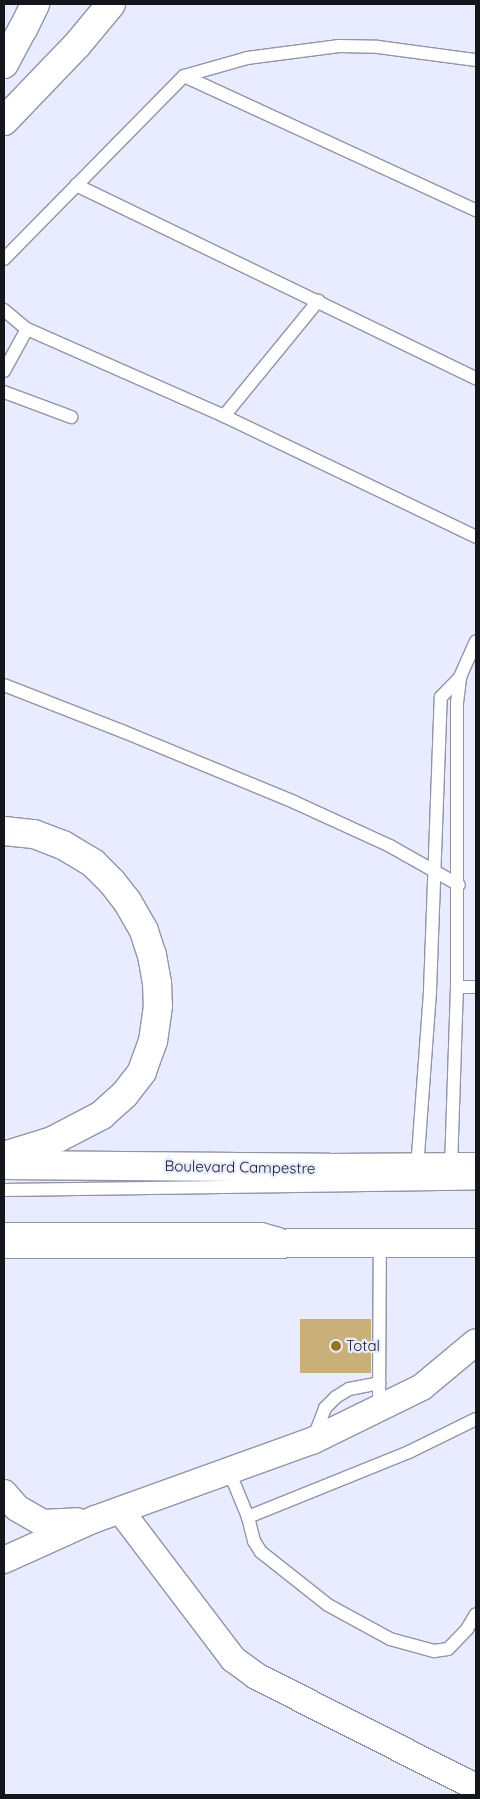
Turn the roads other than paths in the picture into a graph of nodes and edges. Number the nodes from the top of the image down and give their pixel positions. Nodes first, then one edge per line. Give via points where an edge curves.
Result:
1 (34, 4) edge
2 (110, 4) edge
3 (476, 60) edge
4 (4, 64) edge
5 (184, 76) junction
6 (4, 121) edge
7 (76, 185) junction
8 (476, 210) edge
9 (4, 258) edge
10 (318, 300) junction
11 (4, 310) edge
12 (27, 329) junction
13 (4, 371) edge
14 (476, 378) edge
15 (4, 392) edge
16 (224, 416) junction
17 (71, 417) dead end
18 (476, 537) edge
19 (476, 641) edge
20 (460, 677) junction
21 (4, 685) edge
22 (438, 788) junction
23 (458, 789) junction
24 (4, 831) edge
25 (434, 870) junction
26 (459, 885) junction
27 (457, 987) junction
28 (476, 987) edge
29 (4, 1156) edge
30 (4, 1165) edge
31 (464, 1167) edge
32 (417, 1169) junction
33 (476, 1183) edge
34 (4, 1190) edge
35 (4, 1229) edge
36 (476, 1243) edge
37 (4, 1244) edge
38 (311, 1244) junction
39 (380, 1244) junction
40 (476, 1342) edge
41 (379, 1383) junction
42 (379, 1410) junction
43 (476, 1419) edge
44 (312, 1441) junction
45 (229, 1471) junction
46 (4, 1493) edge
47 (120, 1510) junction
48 (248, 1517) junction
49 (95, 1518) junction
50 (43, 1523) junction
51 (4, 1545) edge
52 (4, 1560) edge
53 (476, 1614) edge
54 (476, 1787) edge

1 - 4 main road
2 - 6 main road
3 - 5 lane via 378,47 339,46 247,58
5 - 7 lane
5 - 8 lane
7 - 9 lane
7 - 10 lane
10 - 14 lane
10 - 16 lane
11 - 12 lane
12 - 13 lane
12 - 16 lane
15 - 17 lane
16 - 18 lane
19 - 20 lane
20 - 22 lane via 441,697
20 - 23 lane via 457,703
21 - 25 lane via 262,788 390,846
22 - 23 lane
22 - 25 lane
23 - 26 lane
24 - 29 main road via 34,834 63,845 93,863 112,882 128,901 144,931 152,955 158,1006 153,1040 142,1072 125,1094 102,1115 52,1141
25 - 26 lane
25 - 32 lane via 430,991
26 - 27 lane
27 - 28 lane
27 - 31 lane
30 - 32 main road, Boulevard Campestre
31 - 32 main road, Boulevard Campestre
33 - 34 lane
35 - 38 lane via 262,1229
36 - 39 main road
37 - 38 main road
38 - 39 main road
39 - 41 lane
40 - 42 street via 422,1387
41 - 42 lane
41 - 44 lane via 349,1389 336,1397 326,1408
42 - 44 street
43 - 48 lane via 409,1452
44 - 45 street
45 - 47 street
45 - 48 lane
46 - 50 street via 17,1508
47 - 49 street
47 - 54 street via 233,1659 256,1676
48 - 53 lane via 254,1541 261,1552 328,1605 390,1639 434,1652 448,1649
49 - 50 street
49 - 52 street
50 - 51 street

